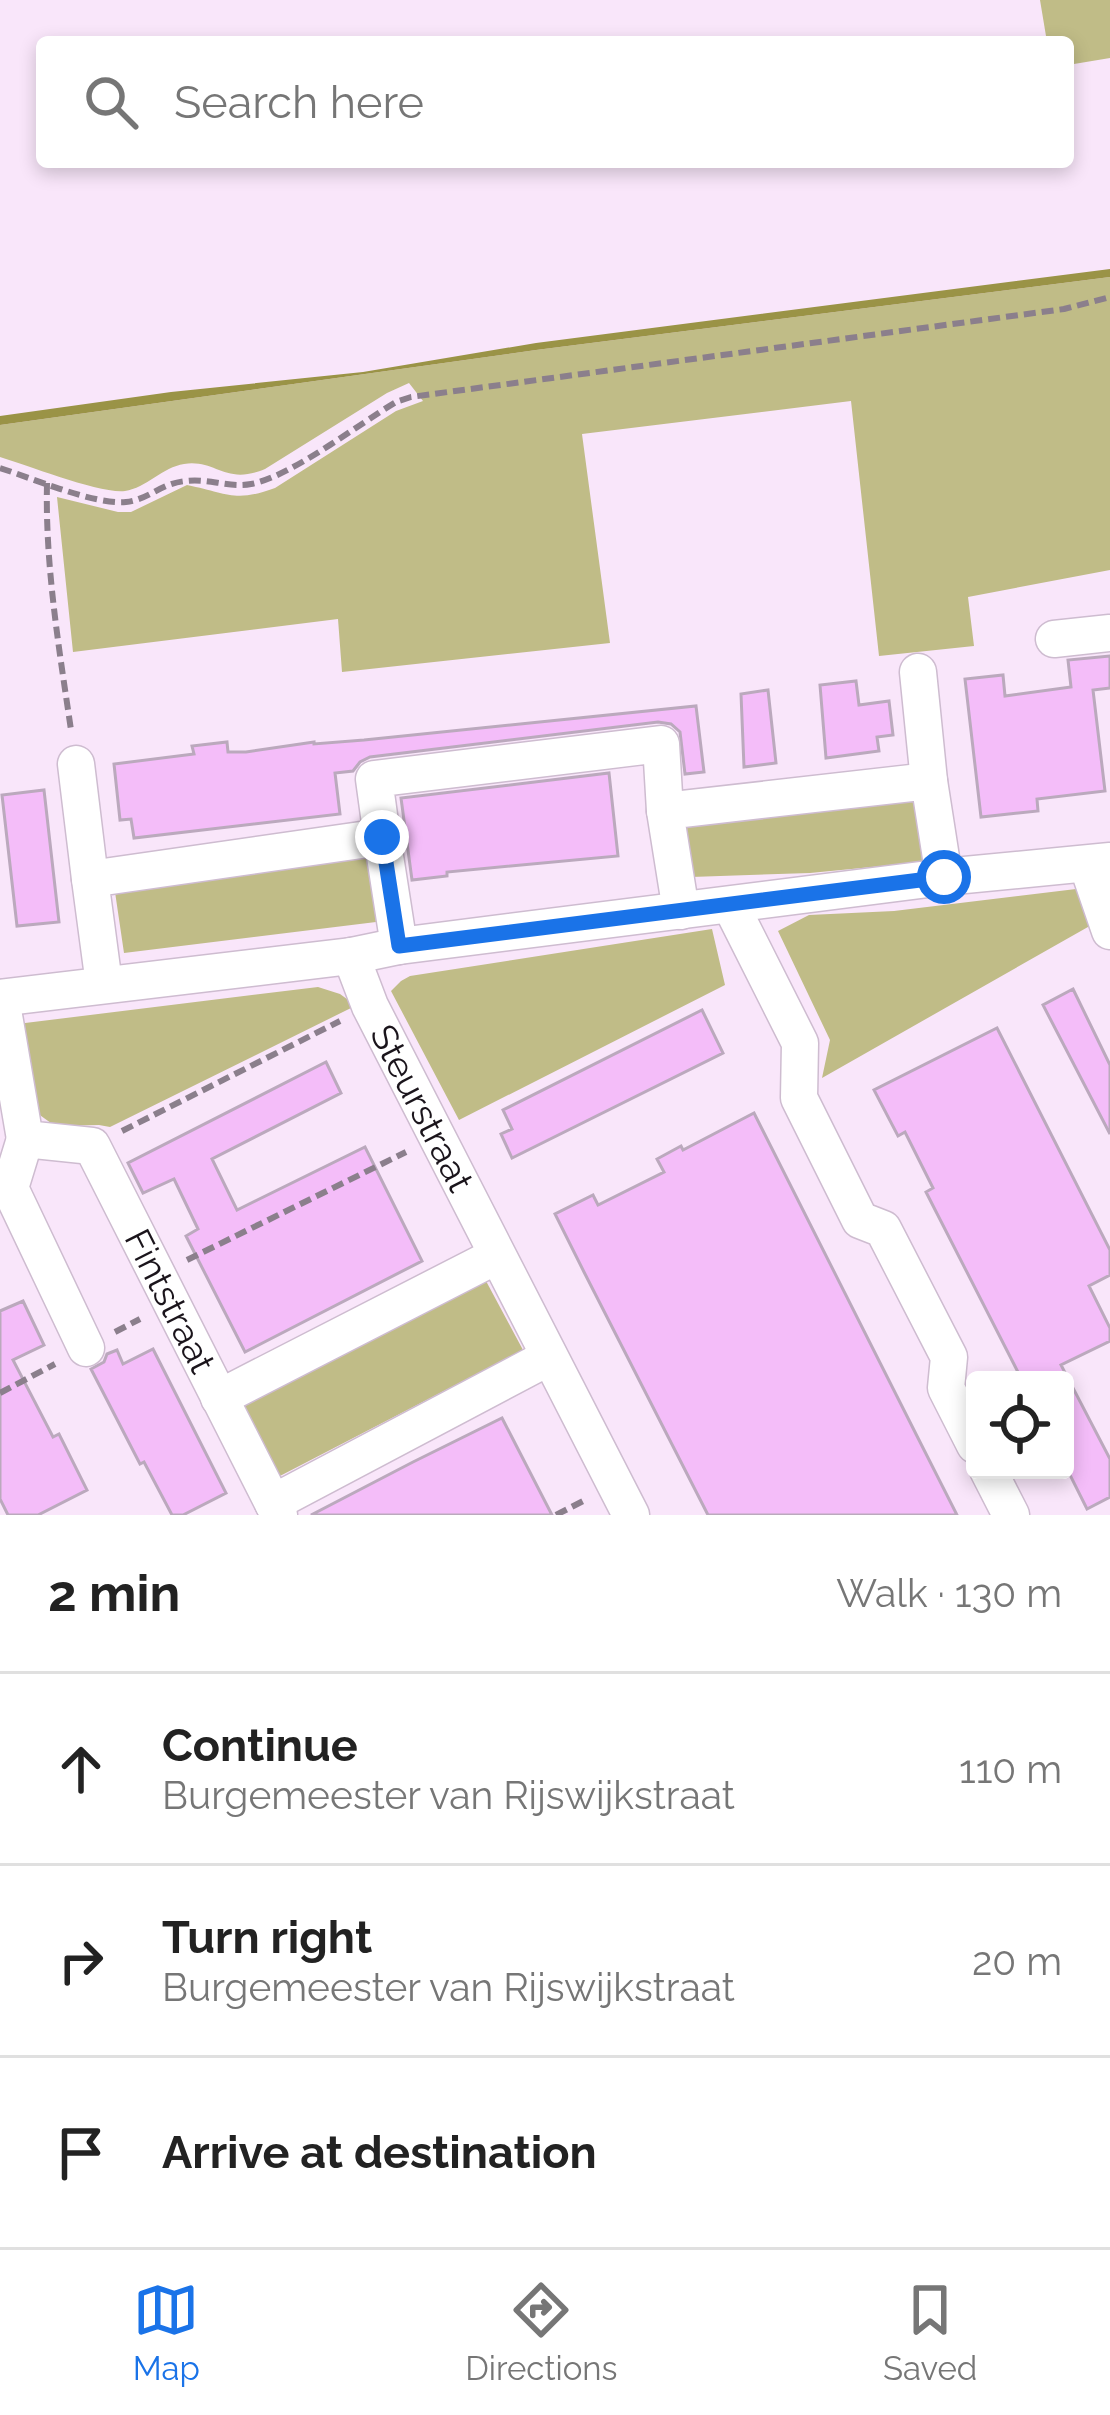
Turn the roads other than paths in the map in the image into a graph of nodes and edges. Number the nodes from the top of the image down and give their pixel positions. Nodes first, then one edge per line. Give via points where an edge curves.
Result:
1 (1110, 633) edge
2 (1054, 639) dead end
3 (918, 672) dead end
4 (76, 764) road end
5 (929, 781) junction
6 (665, 811) junction
7 (382, 837) junction
8 (1099, 862) edge
9 (944, 877) junction
10 (90, 879) junction
11 (731, 906) junction
12 (681, 910) junction
13 (1110, 931) edge
14 (399, 946) junction
15 (351, 956) junction
16 (104, 984) junction
17 (1, 998) edge
18 (26, 1139) junction
19 (496, 1256) junction
20 (86, 1348) dead end
21 (549, 1357) junction
22 (220, 1398) junction
23 (966, 1427) edge
24 (993, 1479) edge
25 (276, 1509) edge
26 (631, 1515) edge
27 (1011, 1515) edge

1 - 2 street
3 - 5 street
4 - 10 street
5 - 6 street
5 - 9 street
6 - 7 street via 661,744 374,779
6 - 12 street
7 - 10 street
7 - 14 street
8 - 9 street
8 - 13 street
9 - 11 street
10 - 16 street
11 - 12 street
11 - 23 street via 800,1043 799,1098 860,1220 883,1228 949,1357 946,1388
12 - 14 street
14 - 15 street
15 - 16 street
15 - 19 street, Steurstraat
16 - 17 street
17 - 18 street
18 - 20 street via 10,1188
18 - 22 street, Fintstraat via 92,1146
19 - 21 street, Steurstraat
19 - 22 street
21 - 25 street
21 - 26 street, Steurstraat
22 - 25 street, Fintstraat
24 - 27 street

